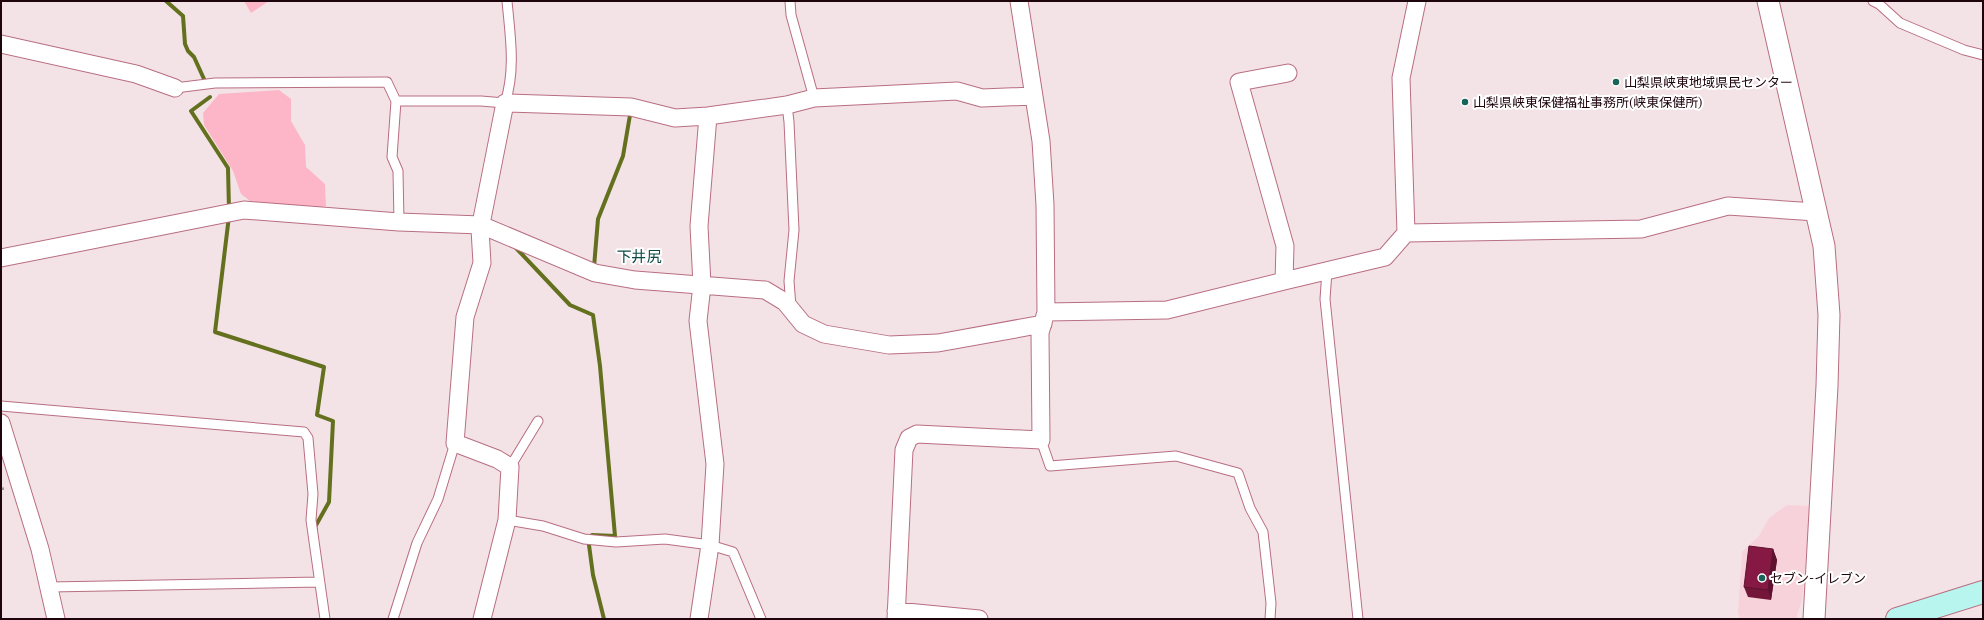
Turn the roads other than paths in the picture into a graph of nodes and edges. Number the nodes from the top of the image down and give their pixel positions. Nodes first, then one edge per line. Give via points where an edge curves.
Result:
1 (506, 1) edge
2 (790, 1) edge
3 (1019, 1) edge
4 (1417, 1) edge
5 (1768, 1) edge
6 (1873, 1) edge
7 (1, 44) edge
8 (1983, 55) edge
9 (1288, 73) dead end
10 (175, 88) joint
11 (1033, 96) junction
12 (814, 98) junction
13 (396, 101) junction
14 (505, 103) junction
15 (787, 105) junction
16 (708, 116) junction
17 (1816, 212) junction
18 (399, 222) junction
19 (480, 227) junction
20 (1406, 233) junction
21 (1, 258) edge
22 (1327, 271) junction
23 (1284, 281) junction
24 (702, 285) junction
25 (792, 310) junction
26 (1044, 318) junction
27 (1, 406) edge
28 (538, 420) dead end
29 (1, 423) edge
30 (1041, 440) junction
31 (455, 443) junction
32 (510, 467) junction
33 (507, 520) junction
34 (710, 545) junction
35 (319, 582) junction
36 (50, 587) junction
37 (1983, 592) edge
38 (896, 615) edge
39 (56, 619) edge
40 (325, 619) edge
41 (393, 619) edge
42 (482, 619) edge
43 (699, 619) edge
44 (761, 619) edge
45 (979, 619) edge
46 (1270, 619) edge
47 (1358, 619) edge
48 (1814, 619) edge
49 (1897, 619) edge

1 - 14 lane via 512,54 510,88
2 - 12 lane via 791,15
3 - 11 street
4 - 20 street via 1401,78
5 - 17 street
6 - 8 lane via 1900,23 1964,50
7 - 10 street via 136,74
9 - 23 street via 1239,82 1285,246
10 - 13 lane via 215,83 387,82
11 - 12 street via 982,98 957,91
11 - 26 street via 1041,141 1045,205
12 - 15 street
13 - 14 lane
13 - 18 lane via 392,157 398,170
14 - 16 street via 631,107 675,118
14 - 19 street
15 - 16 street
15 - 25 lane via 794,230 789,281
16 - 24 street via 699,226
17 - 20 street via 1728,206 1641,229
17 - 48 street via 1824,246 1829,315
18 - 19 street
18 - 21 street via 244,210
19 - 24 street via 595,273 635,280
19 - 31 street via 482,263 466,317
20 - 22 street via 1385,257
22 - 23 street
22 - 47 lane via 1325,299
23 - 26 street via 1166,310
24 - 25 street via 765,290 785,302
24 - 34 street via 698,321 715,464
25 - 26 street via 803,324 824,334 889,346 938,343
26 - 30 street via 1040,333
27 - 35 lane via 304,432 308,438 313,494 311,520
28 - 32 lane
29 - 36 street
30 - 38 street via 917,434 909,438 904,450
30 - 46 lane via 1050,466 1176,456 1238,473 1250,508 1264,532 1271,603
31 - 32 street via 496,458
31 - 41 lane via 438,499 417,543
32 - 33 street
33 - 34 lane via 543,526 584,539 616,542 665,539
33 - 42 street
34 - 43 street
34 - 44 lane via 733,552
35 - 36 lane
35 - 40 lane
36 - 39 street
37 - 49 main road
38 - 45 street

